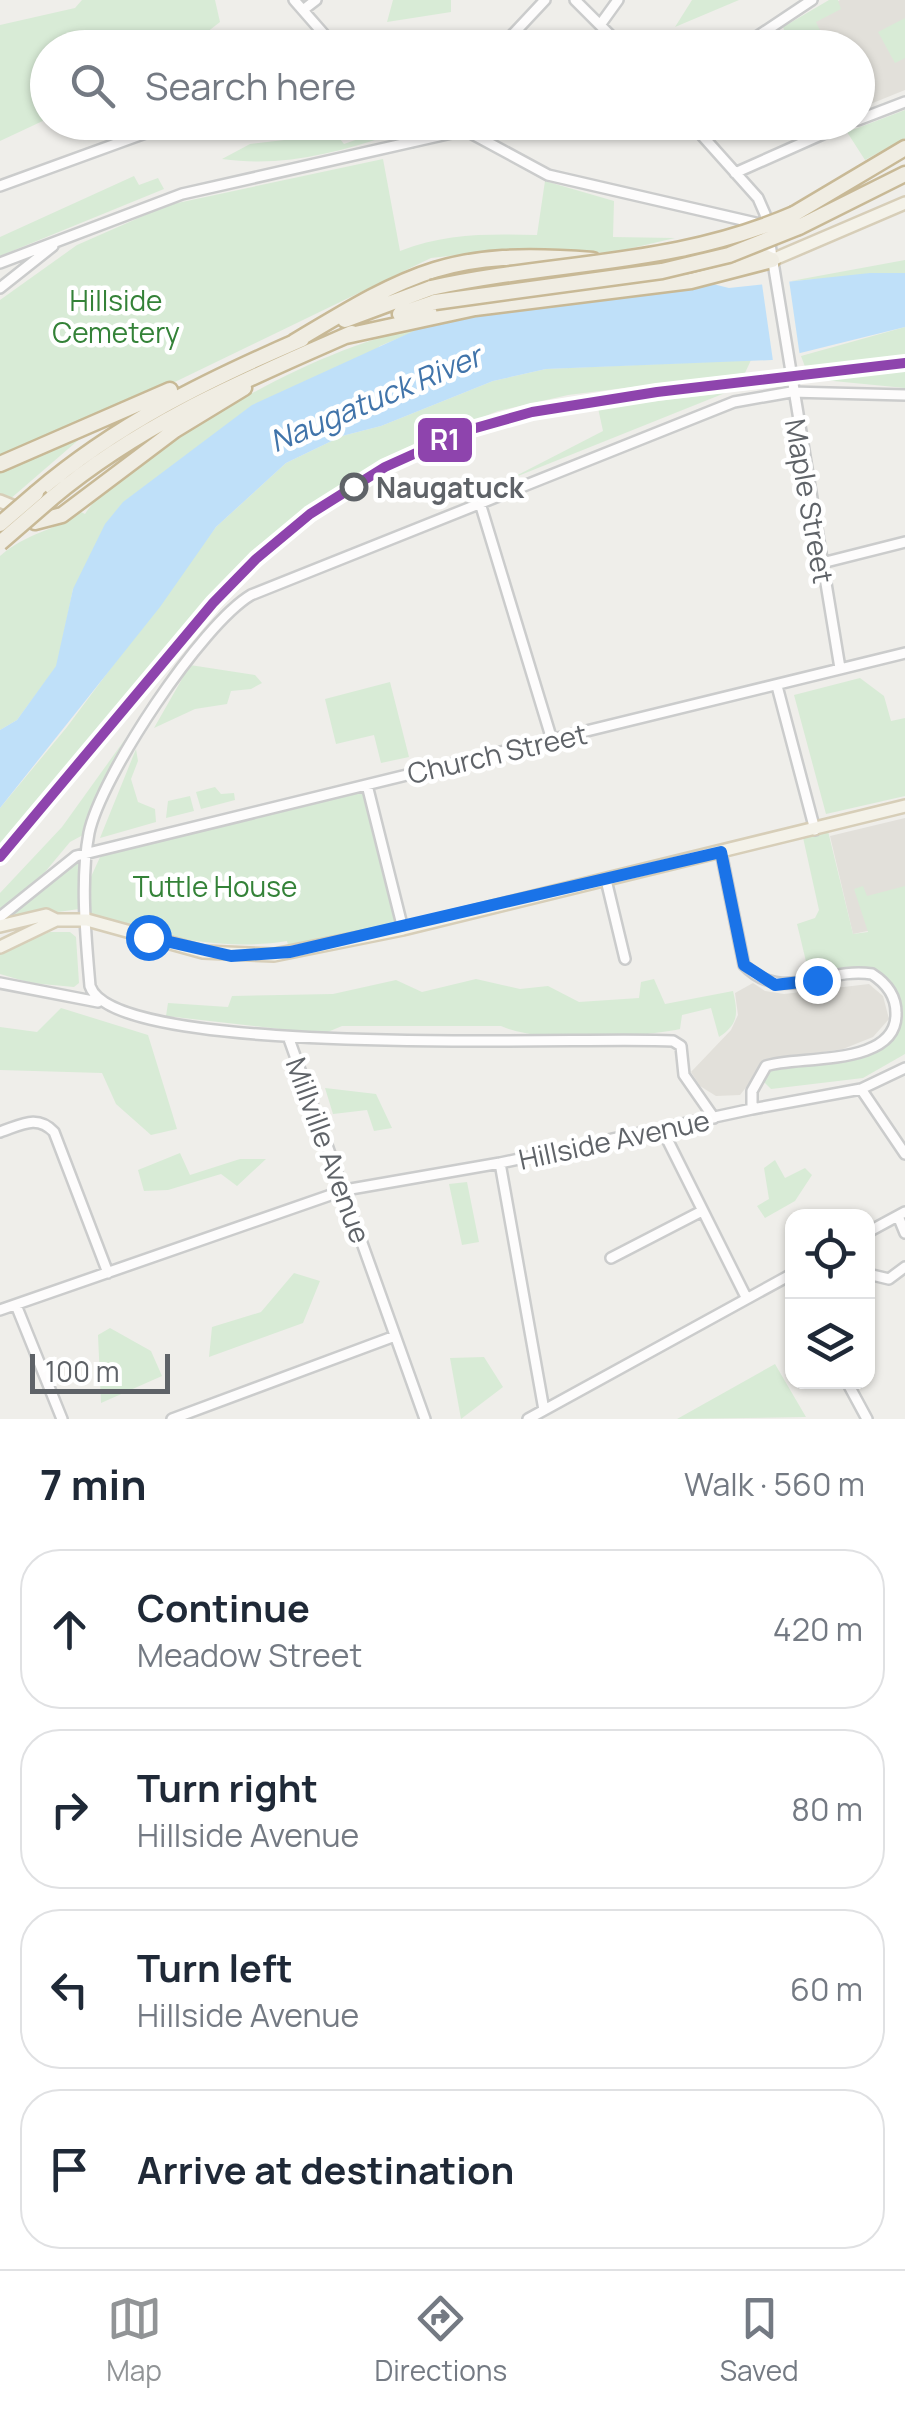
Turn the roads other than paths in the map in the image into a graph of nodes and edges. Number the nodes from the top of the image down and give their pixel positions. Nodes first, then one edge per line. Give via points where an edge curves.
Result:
1 (294, 0) edge
2 (316, 0) edge
3 (545, 0) edge
4 (575, 0) edge
5 (618, 0) edge
6 (812, 0) edge
7 (303, 10) junction
8 (600, 25) junction
9 (319, 30) edge
10 (517, 30) edge
11 (605, 30) edge
12 (767, 30) edge
13 (905, 102) edge
14 (875, 113) edge
15 (126, 140) edge
16 (419, 140) edge
17 (489, 140) edge
18 (706, 140) edge
19 (810, 140) edge
20 (412, 142) joint
21 (905, 148) edge
22 (905, 158) edge
23 (736, 173) junction
24 (905, 174) edge
25 (0, 186) edge
26 (905, 203) edge
27 (797, 221) junction
28 (767, 224) junction
29 (62, 239) junction
30 (772, 260) junction
31 (0, 263) edge
32 (0, 288) edge
33 (435, 301) junction
34 (294, 342) junction
35 (284, 363) junction
36 (246, 364) junction
37 (791, 392) junction
38 (905, 395) edge
39 (0, 464) edge
40 (0, 502) edge
41 (480, 503) junction
42 (0, 512) edge
43 (35, 522) junction
44 (0, 524) edge
45 (905, 542) edge
46 (0, 543) edge
47 (822, 563) junction
48 (905, 653) edge
49 (840, 668) junction
50 (777, 686) junction
51 (552, 740) junction
52 (367, 785) junction
53 (905, 806) edge
54 (815, 830) junction
55 (88, 852) junction
56 (721, 852) junction
57 (606, 880) junction
58 (0, 917) edge
59 (56, 920) junction
60 (87, 920) junction
61 (0, 926) edge
62 (403, 929) junction
63 (0, 947) edge
64 (625, 959) dead end
65 (0, 983) edge
66 (98, 1002) junction
67 (289, 1039) junction
68 (905, 1068) edge
69 (861, 1089) junction
70 (752, 1109) junction
71 (714, 1118) junction
72 (662, 1129) junction
73 (0, 1132) edge
74 (905, 1154) edge
75 (500, 1163) junction
76 (345, 1190) junction
77 (702, 1211) junction
78 (901, 1214) edge
79 (875, 1228) edge
80 (905, 1233) edge
81 (610, 1258) dead end
82 (905, 1268) edge
83 (108, 1274) junction
84 (875, 1276) edge
85 (785, 1281) edge
86 (746, 1297) junction
87 (16, 1305) junction
88 (0, 1310) edge
89 (396, 1336) junction
90 (850, 1389) edge
91 (544, 1410) junction
92 (62, 1419) edge
93 (172, 1419) edge
94 (424, 1419) edge
95 (528, 1419) edge
96 (867, 1419) edge

1 - 7 street
2 - 7 street
3 - 10 street
4 - 8 street
5 - 8 street
6 - 12 street
7 - 9 street
8 - 11 street
13 - 14 street
15 - 25 street
16 - 20 street
17 - 28 street via 548,174
18 - 23 street, Maple Street
19 - 23 street
20 - 29 street via 182,194
21 - 27 highway
22 - 27 highway
23 - 28 street, Maple Street via 760,201
24 - 27 highway
26 - 30 main road
27 - 33 highway, bridge via 664,256
28 - 30 street, Maple Street
29 - 31 street
29 - 32 street
30 - 33 highway via 718,276
30 - 34 highway via 753,254 650,263 472,258 402,280
30 - 37 street, Maple Street
33 - 34 highway
33 - 35 highway
34 - 36 highway
35 - 43 highway via 175,430 62,514
35 - 46 highway, bridge via 160,420 103,456
36 - 39 highway via 166,391
36 - 44 highway, bridge via 124,426
37 - 38 street
37 - 41 street via 714,408
37 - 47 street, Maple Street
40 - 43 main road
41 - 51 street
41 - 55 street via 230,608 149,715 91,828
42 - 43 main road
45 - 47 street
47 - 49 street, Maple Street
48 - 49 street, Church Street
49 - 50 street, Church Street
50 - 51 street, Church Street
50 - 54 street
51 - 52 street, Church Street
52 - 55 street, Church Street
52 - 62 street
53 - 54 main road
54 - 56 main road
55 - 58 street, Church Street via 64,861
55 - 60 street
56 - 57 main road
56 - 70 street via 738,949 754,975 783,986 872,974 889,989 896,1012 889,1033 867,1049 766,1066 752,1090
57 - 62 main road
57 - 64 street
59 - 60 main road
59 - 61 main road via 46,915
59 - 63 main road
60 - 62 main road via 246,957
60 - 66 street via 90,986
65 - 66 street, Millville Avenue
66 - 67 street, Millville Avenue via 153,1020
67 - 71 street via 673,1041 681,1046 684,1074
67 - 76 street, Millville Avenue
68 - 69 street, Hillside Avenue
69 - 70 street, Hillside Avenue
69 - 74 street
70 - 71 street, Hillside Avenue
71 - 72 street, Hillside Avenue
72 - 75 street, Hillside Avenue
72 - 77 street
73 - 83 street via 33,1120 54,1132
75 - 76 street, Hillside Avenue
75 - 91 street
76 - 83 street, Hillside Avenue
76 - 89 street, Millville Avenue
77 - 81 street
77 - 86 street
78 - 79 street
78 - 80 street
82 - 84 street via 889,1279
83 - 87 street, Hillside Avenue
85 - 86 street
86 - 91 street
87 - 88 street, Hillside Avenue
87 - 92 street
89 - 93 street
89 - 94 street, Millville Avenue
90 - 96 street
91 - 95 street

